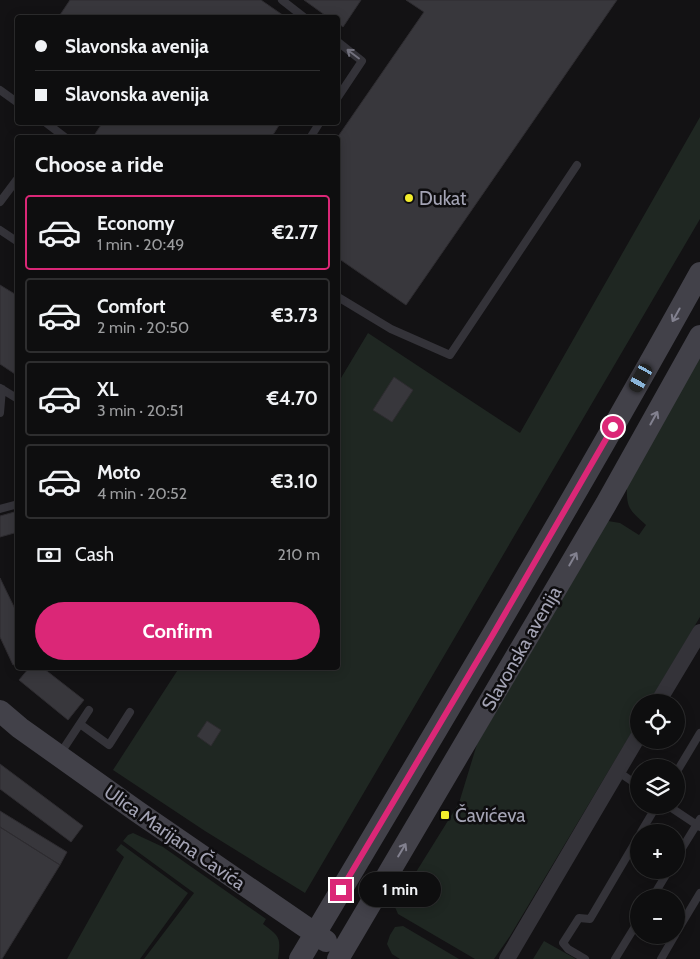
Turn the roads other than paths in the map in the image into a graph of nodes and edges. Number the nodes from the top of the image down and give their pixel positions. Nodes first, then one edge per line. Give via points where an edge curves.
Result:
1 (282, 0) edge
2 (301, 15) edge
3 (340, 44) edge
4 (0, 90) edge
5 (340, 94) edge
6 (15, 101) edge
7 (49, 125) edge
8 (62, 135) edge
9 (577, 164) dead end
10 (15, 182) edge
11 (0, 202) edge
12 (0, 230) edge
13 (15, 240) edge
14 (700, 272) edge
15 (340, 298) edge
16 (700, 336) edge
17 (1, 389) edge
18 (15, 397) edge
19 (0, 413) edge
20 (15, 505) edge
21 (0, 508) edge
22 (700, 632) edge
23 (663, 694) edge
24 (89, 710) dead end
25 (0, 711) edge
26 (130, 712) dead end
27 (80, 724) junction
28 (700, 733) edge
29 (630, 749) edge
30 (59, 756) junction
31 (684, 759) edge
32 (617, 771) junction
33 (630, 780) edge
34 (682, 814) edge
35 (699, 824) edge
36 (685, 845) edge
37 (630, 851) edge
38 (700, 893) edge
39 (685, 919) edge
40 (315, 934) junction
41 (630, 935) edge
42 (670, 944) edge
43 (344, 957) edge
44 (300, 959) edge
45 (507, 959) edge
46 (585, 959) edge
47 (615, 959) edge
48 (661, 959) edge

1 - 2 lane
5 -> 3 lane via 362,61
4 - 6 lane
7 - 8 lane
9 - 15 lane via 450,355 391,329
10 - 11 lane
12 - 13 lane
14 -> 40 main road, Slavonska avenija via 493,635
43 -> 16 main road, Slavonska avenija
17 - 18 lane
17 - 19 lane
20 - 21 lane
22 - 23 street
24 - 27 lane
25 - 30 main road, Ulica Marijana Čavića
26 - 27 lane via 109,745
27 - 30 lane
28 - 31 lane
29 - 32 street
30 - 40 main road, Ulica Marijana Čavića
32 - 33 lane
32 - 45 street
34 - 35 lane
35 - 36 lane
37 - 46 lane via 590,919 579,918 563,943
38 - 39 lane
40 - 43 main road, Ulica Marijana Čavića
40 - 44 main road, Slavonska avenija
41 - 47 lane
42 - 48 lane

